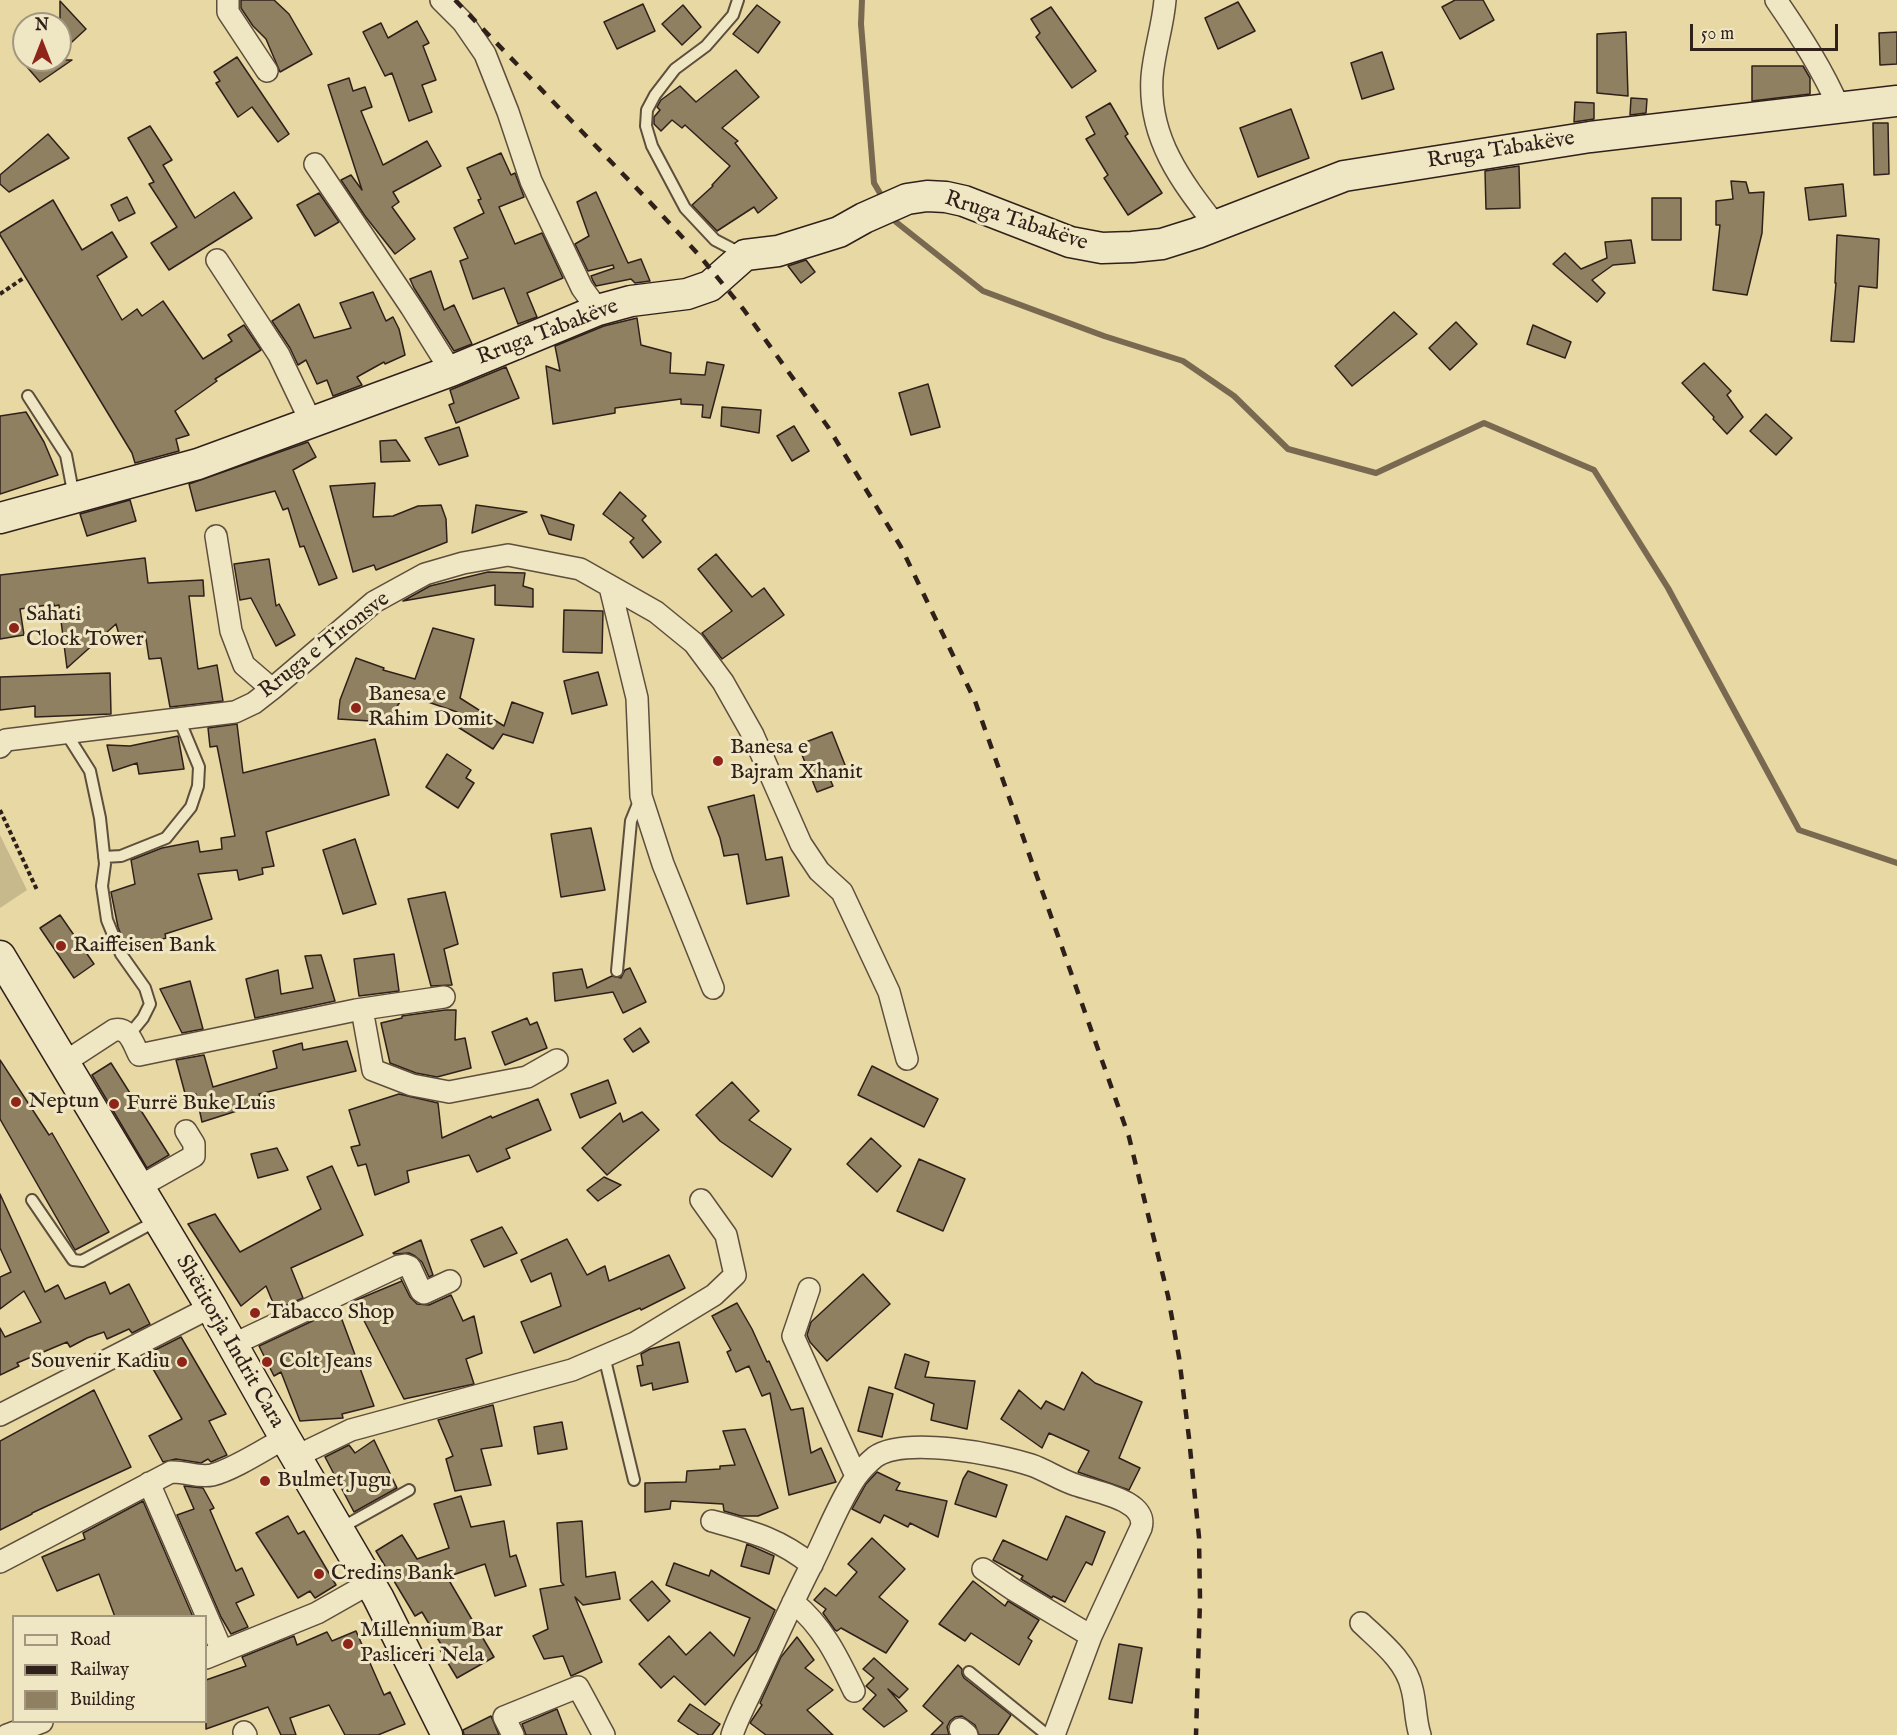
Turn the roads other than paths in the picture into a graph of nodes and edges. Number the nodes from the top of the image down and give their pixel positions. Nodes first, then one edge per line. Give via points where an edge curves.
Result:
1 (228, 0) edge
2 (441, 0) edge
3 (738, 0) edge
4 (1165, 0) edge
5 (1776, 0) edge
6 (267, 71) dead end
7 (1893, 108) edge
8 (1840, 110) junction
9 (315, 164) dead end
10 (1216, 226) junction
11 (744, 255) junction
12 (218, 260) dead end
13 (598, 310) junction
14 (450, 371) junction
15 (28, 396) dead end
16 (311, 422) junction
17 (74, 497) junction
18 (0, 518) edge
19 (216, 536) dead end
20 (610, 587) junction
21 (272, 689) junction
22 (179, 719) junction
23 (66, 733) junction
24 (0, 747) edge
25 (641, 796) junction
26 (104, 857) junction
27 (0, 956) edge
28 (617, 970) dead end
29 (713, 988) dead end
30 (444, 997) dead end
31 (356, 1010) junction
32 (129, 1035) junction
33 (907, 1059) dead end
34 (557, 1060) dead end
35 (65, 1062) junction
36 (186, 1131) dead end
37 (139, 1187) junction
38 (32, 1200) dead end
39 (701, 1200) dead end
40 (158, 1220) junction
41 (450, 1281) dead end
42 (809, 1289) dead end
43 (211, 1307) junction
44 (232, 1344) junction
45 (604, 1356) junction
46 (0, 1415) edge
47 (290, 1448) junction
48 (856, 1476) junction
49 (634, 1480) dead end
50 (149, 1483) junction
51 (409, 1490) dead end
52 (712, 1521) dead end
53 (338, 1529) junction
54 (0, 1562) edge
55 (812, 1565) junction
56 (983, 1569) dead end
57 (370, 1582) junction
58 (793, 1602) junction
59 (199, 1615) edge
60 (1361, 1623) dead end
61 (207, 1636) edge
62 (1091, 1636) junction
63 (214, 1654) edge
64 (969, 1672) dead end
65 (854, 1691) dead end
66 (39, 1723) edge
67 (7, 1735) edge
68 (447, 1735) edge
69 (513, 1735) edge
70 (604, 1735) edge
71 (732, 1735) edge
72 (1047, 1735) edge
73 (1054, 1735) edge
74 (1420, 1735) edge

1 - 6 street via 228,12
2 - 13 street via 463,22 485,54 531,181 582,288
3 - 11 lane via 733,15 706,46 675,69 655,95 647,110 646,126 652,146 685,208 715,240
4 - 10 street via 1152,78 1156,126 1176,172
5 - 8 street via 1802,37
7 - 8 street, Rruga Tabakëve
8 - 10 street, Rruga Tabakëve via 1590,137 1344,176
9 - 14 street
10 - 11 street, Rruga Tabakëve via 1162,244 1102,248 1071,242 964,201 927,196 900,202 811,242
11 - 13 street, Rruga Tabakëve via 710,286 687,294 631,301
12 - 16 street via 279,355
13 - 14 street, Rruga Tabakëve
14 - 16 street, Rruga Tabakëve
15 - 17 lane via 66,455
16 - 17 street, Rruga Tabakëve via 198,464
17 - 18 street, Rruga Tabakëve
19 - 21 street via 231,631 244,665
20 - 21 street, Rruga e Tironsve via 580,569 508,555 463,562 425,574 374,602
20 - 25 street via 637,698
20 - 33 street, Rruga e Tironsve via 656,612 694,643 723,682 753,735 801,844 819,871 842,892 889,992
21 - 22 street, Rruga e Tironsve via 235,712
22 - 23 street, Rruga e Tironsve
22 - 26 lane via 199,766 191,807 166,838 121,856
23 - 24 street, Rruga e Tironsve via 6,740
23 - 26 lane via 90,771
25 - 28 lane via 631,821
25 - 29 street via 663,864
26 - 32 lane via 102,886 107,920 121,954 145,988 150,1004
27 - 35 street, Shëtitorja Indrit Cara
30 - 31 street
31 - 32 street via 139,1054
31 - 34 street via 363,1015 373,1070 412,1085 449,1092 527,1077
32 - 35 street via 121,1029 114,1030
35 - 37 street, Shëtitorja Indrit Cara
36 - 37 street via 195,1144 195,1156
37 - 40 street, Shëtitorja Indrit Cara
38 - 40 lane via 73,1260 82,1261
39 - 45 street via 726,1235 735,1275 714,1295 635,1343
40 - 43 street, Shëtitorja Indrit Cara
41 - 44 street via 424,1293 410,1267 399,1266
42 - 48 street via 794,1336
43 - 44 street, Shëtitorja Indrit Cara
43 - 46 street
44 - 47 street, Shëtitorja Indrit Cara
45 - 47 street via 572,1370
45 - 49 lane
47 - 50 street via 212,1475 171,1472
47 - 53 street, Shëtitorja Indrit Cara
48 - 55 street
48 - 62 street via 884,1452 909,1448 968,1451 1033,1465 1134,1507 1142,1517 1141,1528
50 - 54 street
50 - 59 street
51 - 53 lane
52 - 55 street via 763,1535 795,1551
53 - 57 street, Shëtitorja Indrit Cara
55 - 58 street
56 - 62 street
57 - 63 street via 317,1613
57 - 68 street, Shëtitorja Indrit Cara
58 - 65 street via 832,1646
58 - 71 street
60 - 74 street via 1408,1675
61 - 63 street
62 - 73 street
64 - 72 lane
66 - 67 street
69 - 70 street via 504,1717 578,1687

